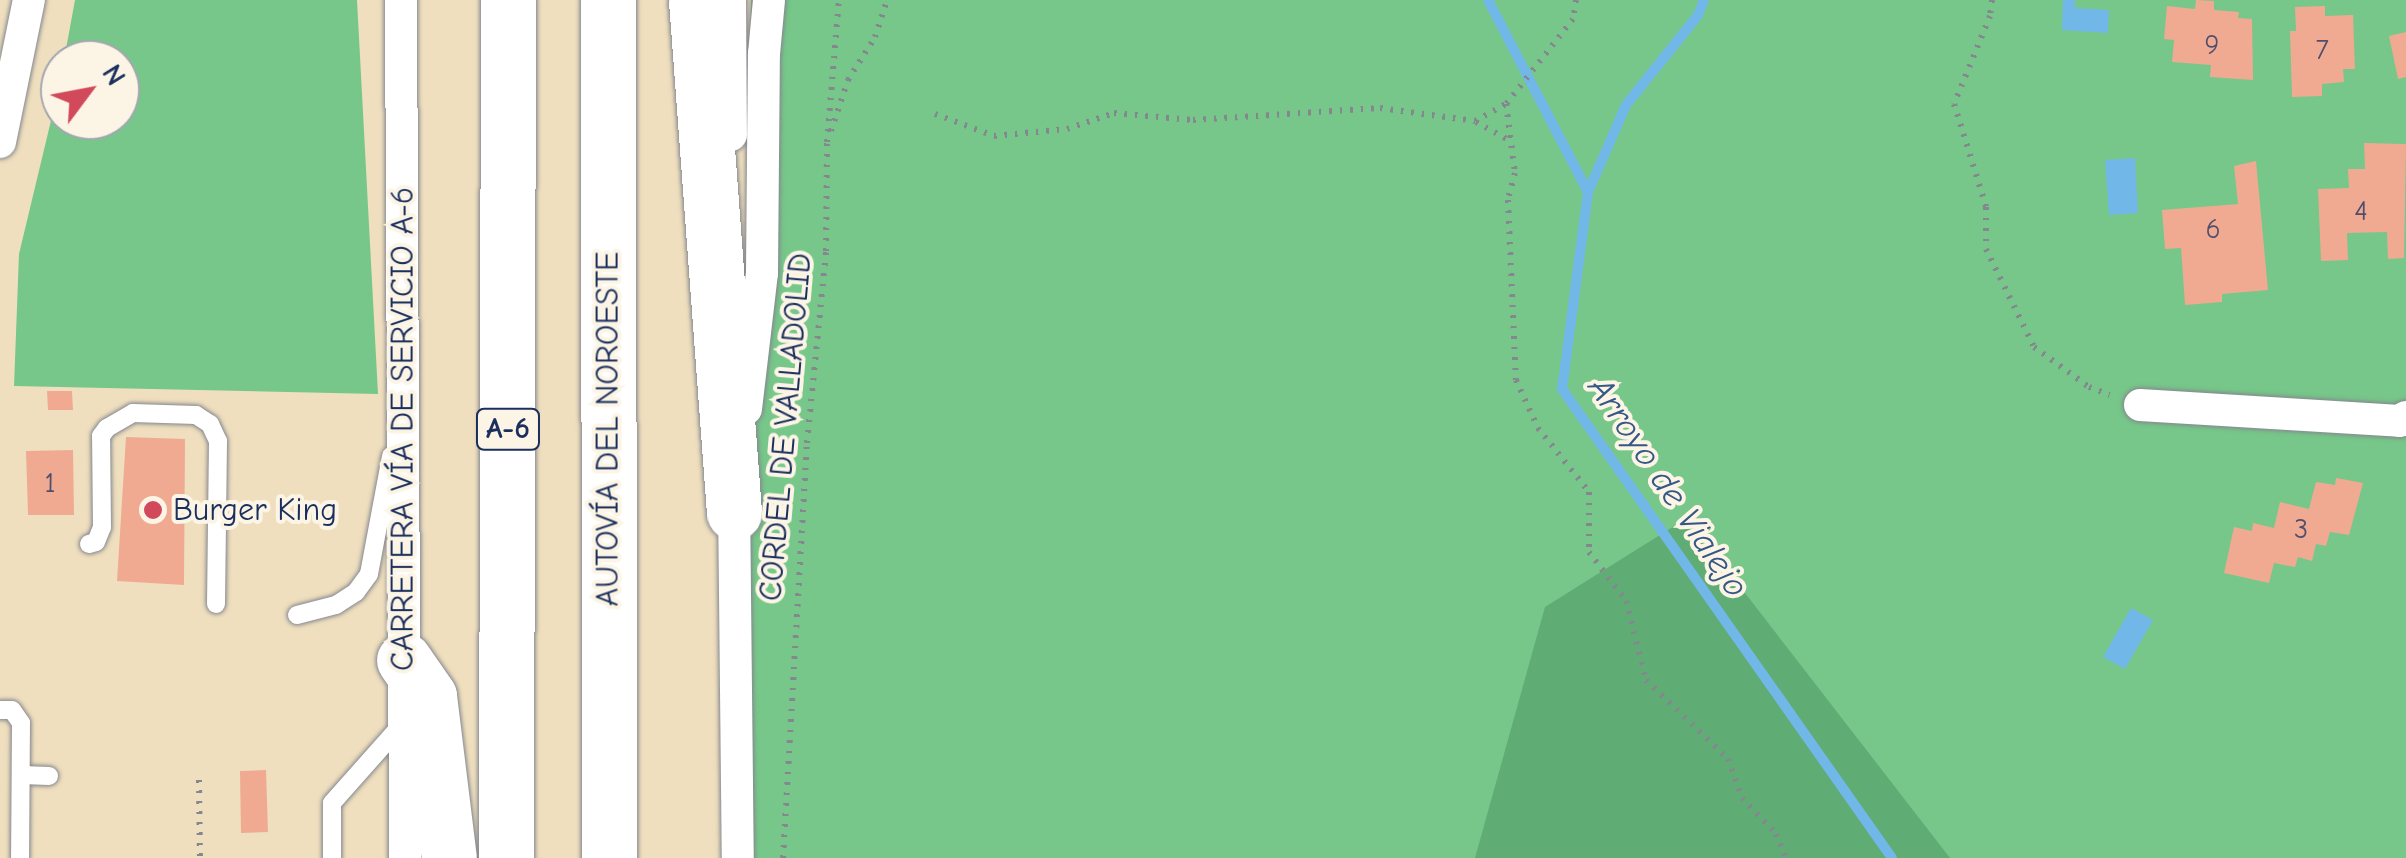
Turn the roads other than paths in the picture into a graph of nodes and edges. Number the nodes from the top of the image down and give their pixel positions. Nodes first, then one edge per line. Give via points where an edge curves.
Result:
1 (29, 0) edge
2 (508, 0) edge
3 (608, 0) edge
4 (696, 0) edge
5 (730, 0) edge
6 (769, 0) edge
7 (399, 9) edge
8 (0, 142) edge
9 (404, 392) junction
10 (2140, 406) road end
11 (2406, 417) edge
12 (734, 513) junction
13 (90, 544) dead end
14 (216, 604) dead end
15 (297, 615) dead end
16 (404, 660) junction
17 (0, 710) edge
18 (404, 723) junction
19 (22, 775) junction
20 (49, 776) dead end
21 (20, 858) edge
22 (332, 858) edge
23 (406, 858) edge
24 (449, 858) edge
25 (506, 858) edge
26 (609, 858) edge
27 (738, 858) edge

1 - 8 street
2 - 25 highway, A-6
3 - 26 highway, AUTOVÍA DEL NOROESTE
4 - 12 highway
5 - 12 street
6 - 12 street via 762,273
7 - 9 street, CARRETERA VÍA DE SERVICIO A-6
9 - 15 lane via 369,574 336,605
9 - 16 street, CARRETERA VÍA DE SERVICIO A-6
10 - 11 street
12 - 27 street
13 - 14 lane via 102,528 101,436 107,428 132,413 196,415 218,441
16 - 18 street, CARRETERA VÍA DE SERVICIO A-6
16 - 24 highway via 429,696
17 - 19 lane via 12,710 22,723
18 - 22 lane via 332,803
18 - 23 street, CARRETERA VÍA DE SERVICIO A-6
19 - 20 lane
19 - 21 lane

